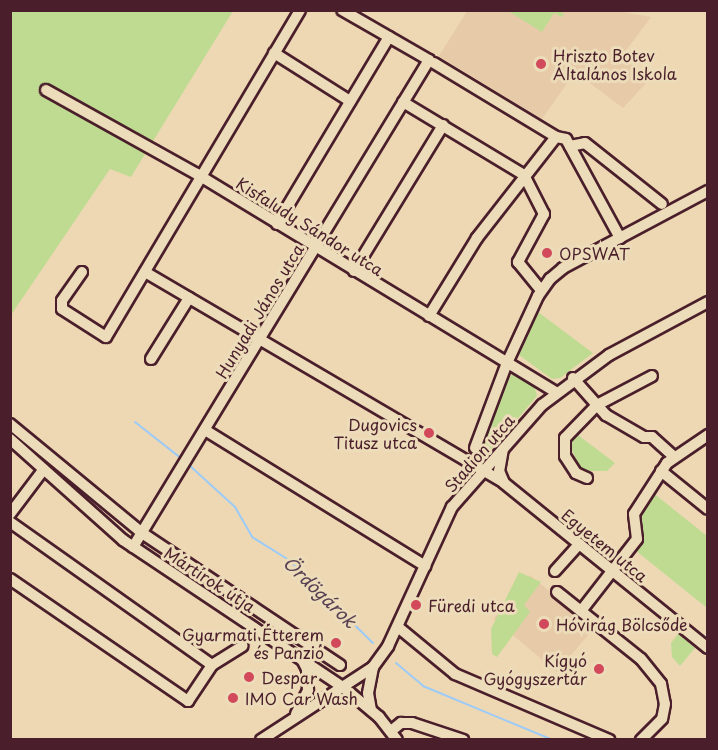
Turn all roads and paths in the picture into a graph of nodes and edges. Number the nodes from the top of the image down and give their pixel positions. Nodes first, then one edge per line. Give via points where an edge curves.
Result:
1 (300, 10) edge
2 (342, 10) edge
3 (389, 37) junction
4 (274, 53) junction
5 (432, 62) junction
6 (46, 90) dead end
7 (350, 101) junction
8 (403, 102) junction
9 (442, 125) junction
10 (556, 137) junction
11 (570, 146) junction
12 (524, 175) junction
13 (201, 177) junction
14 (708, 191) edge
15 (662, 204) dead end
16 (277, 224) junction
17 (620, 238) junction
18 (315, 248) junction
19 (354, 271) junction
20 (82, 272) dead end
21 (145, 272) junction
22 (541, 290) junction
23 (189, 297) junction
24 (708, 302) edge
25 (429, 316) junction
26 (260, 339) junction
27 (151, 359) dead end
28 (507, 363) junction
29 (652, 376) dead end
30 (573, 378) junction
31 (556, 392) junction
32 (597, 405) junction
33 (10, 424) edge
34 (205, 430) junction
35 (708, 435) edge
36 (10, 439) edge
37 (505, 445) junction
38 (475, 448) dead end
39 (674, 457) junction
40 (44, 469) junction
41 (482, 469) junction
42 (661, 471) junction
43 (587, 478) dead end
44 (504, 483) junction
45 (708, 509) edge
46 (10, 514) edge
47 (10, 522) edge
48 (142, 532) junction
49 (579, 544) junction
50 (133, 547) junction
51 (425, 566) junction
52 (614, 570) junction
53 (555, 571) dead end
54 (10, 579) edge
55 (557, 592) dead end
56 (581, 611) junction
57 (398, 627) junction
58 (243, 646) dead end
59 (708, 648) edge
60 (302, 659) junction
61 (212, 665) junction
62 (340, 665) dead end
63 (373, 667) junction
64 (343, 687) junction
65 (371, 710) junction
66 (296, 714) junction
67 (394, 735) edge
68 (261, 740) edge
69 (463, 740) edge
70 (609, 740) edge
71 (641, 740) edge

1 - 4 street
2 - 3 street
3 - 5 street
3 - 7 street
4 - 7 street
4 - 13 street
5 - 8 street, Hunyadi János utca
5 - 10 street
6 - 13 street, Kisfaludy Sándor utca
7 - 16 street
8 - 9 street
8 - 18 street, Hunyadi János utca
9 - 12 street
9 - 19 street
10 - 11 street via 566,139
10 - 12 street
11 - 15 street via 585,143
11 - 17 street
12 - 22 street via 544,214 518,262
12 - 25 street via 477,238
13 - 16 street, Kisfaludy Sándor utca
13 - 21 street
14 - 17 street
16 - 18 street, Kisfaludy Sándor utca
17 - 22 street via 563,268
18 - 19 street, Kisfaludy Sándor utca
18 - 26 street, Hunyadi János utca
19 - 25 street, Kisfaludy Sándor utca
20 - 21 street via 62,301 62,309 106,337
21 - 23 street
22 - 28 street
23 - 26 street
23 - 27 street
24 - 30 street, Stadion utca
25 - 28 street, Kisfaludy Sándor utca
26 - 34 street, Hunyadi János utca
26 - 41 street
28 - 31 street, Kisfaludy Sándor utca
28 - 38 street
29 - 32 street
30 - 31 street, Stadion utca
30 - 32 street
31 - 37 street, Stadion utca
32 - 39 street via 625,428 652,437
32 - 43 street via 565,438 565,456 576,473
33 - 48 street
34 - 48 street, Hunyadi János utca
34 - 51 street
35 - 39 street
36 - 40 street, Mártírok útja
37 - 41 street, Stadion utca
37 - 44 street via 499,471
39 - 42 street
40 - 46 street
40 - 50 street, Mártírok útja
41 - 44 street, Egyetem utca
41 - 51 street, Stadion utca via 452,507
42 - 45 street
42 - 52 street via 634,514 637,539
44 - 49 street, Egyetem utca
47 - 61 street
48 - 50 street, Hunyadi János utca
48 - 62 street
49 - 52 street, Egyetem utca
49 - 53 street
50 - 60 street, Mártírok útja
51 - 57 street, Stadion utca
52 - 56 street
52 - 59 street, Egyetem utca
54 - 61 street via 188,701
55 - 56 street
56 - 71 street via 641,659 661,684 665,704 662,719
57 - 63 street, Stadion utca
57 - 70 street via 455,674
58 - 61 street
60 - 64 street, Mártírok útja
60 - 66 street via 308,669 308,690
63 - 64 street, Stadion utca
63 - 65 street via 368,693
64 - 65 street, Mártírok útja
64 - 66 street, Stadion utca
65 - 67 street, Mártírok útja
66 - 68 street, Stadion utca
67 - 69 street via 401,723 412,723

